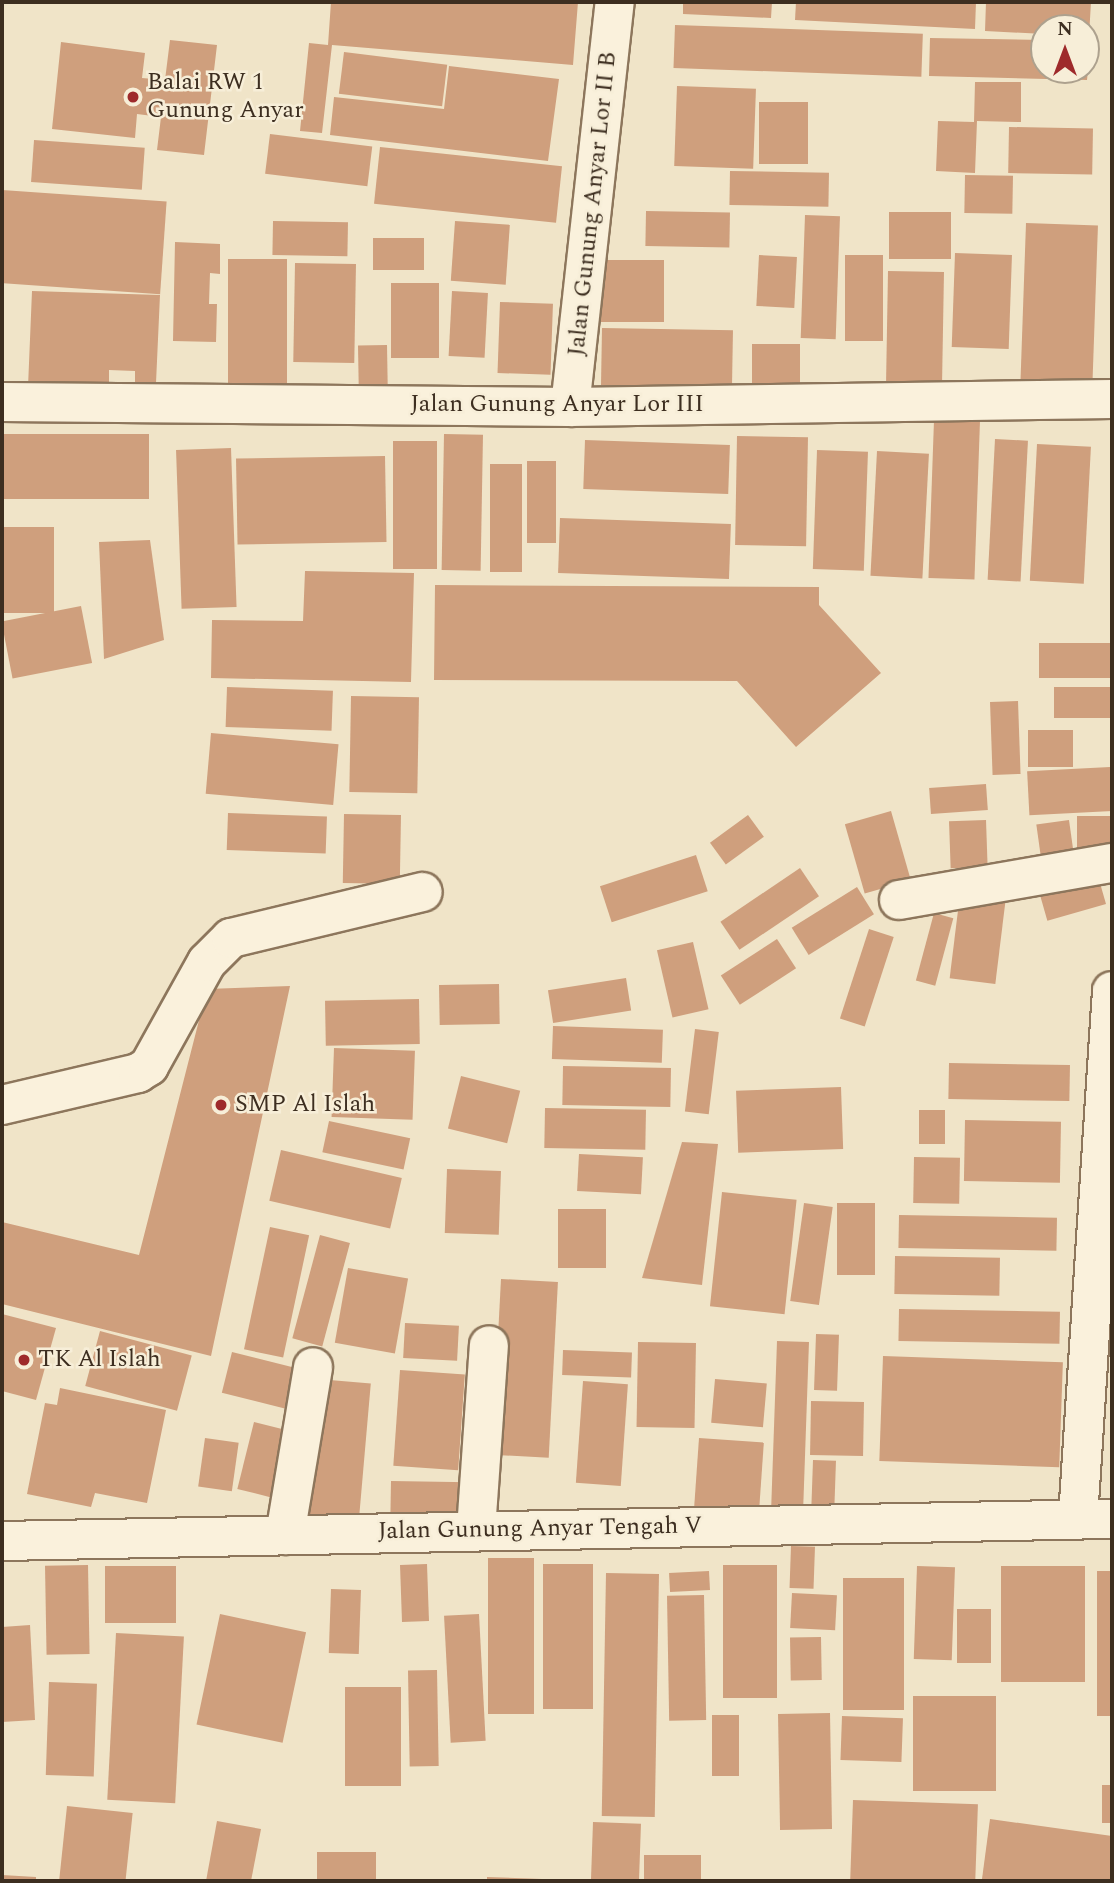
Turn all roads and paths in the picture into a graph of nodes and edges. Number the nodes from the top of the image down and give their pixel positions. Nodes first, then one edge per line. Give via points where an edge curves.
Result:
1 (615, 2) edge
2 (1112, 399) edge
3 (2, 402) edge
4 (570, 407) junction
5 (1112, 863) edge
6 (423, 892) dead end
7 (900, 900) dead end
8 (1112, 991) edge
9 (2, 1104) edge
10 (489, 1345) dead end
11 (313, 1367) dead end
12 (1095, 1519) edge
13 (476, 1531) junction
14 (285, 1535) junction
15 (2, 1541) edge

1 - 4 street, Jalan Gunung Anyar Lor II B
2 - 4 street, Jalan Gunung Anyar Lor III
3 - 4 street, Jalan Gunung Anyar Lor III
5 - 7 street
6 - 9 street via 231,938 207,962 149,1066 138,1073
8 - 12 street
10 - 13 street
11 - 14 street
12 - 13 street, Jalan Gunung Anyar Tengah V
13 - 14 street, Jalan Gunung Anyar Tengah V
14 - 15 street, Jalan Gunung Anyar Tengah V

